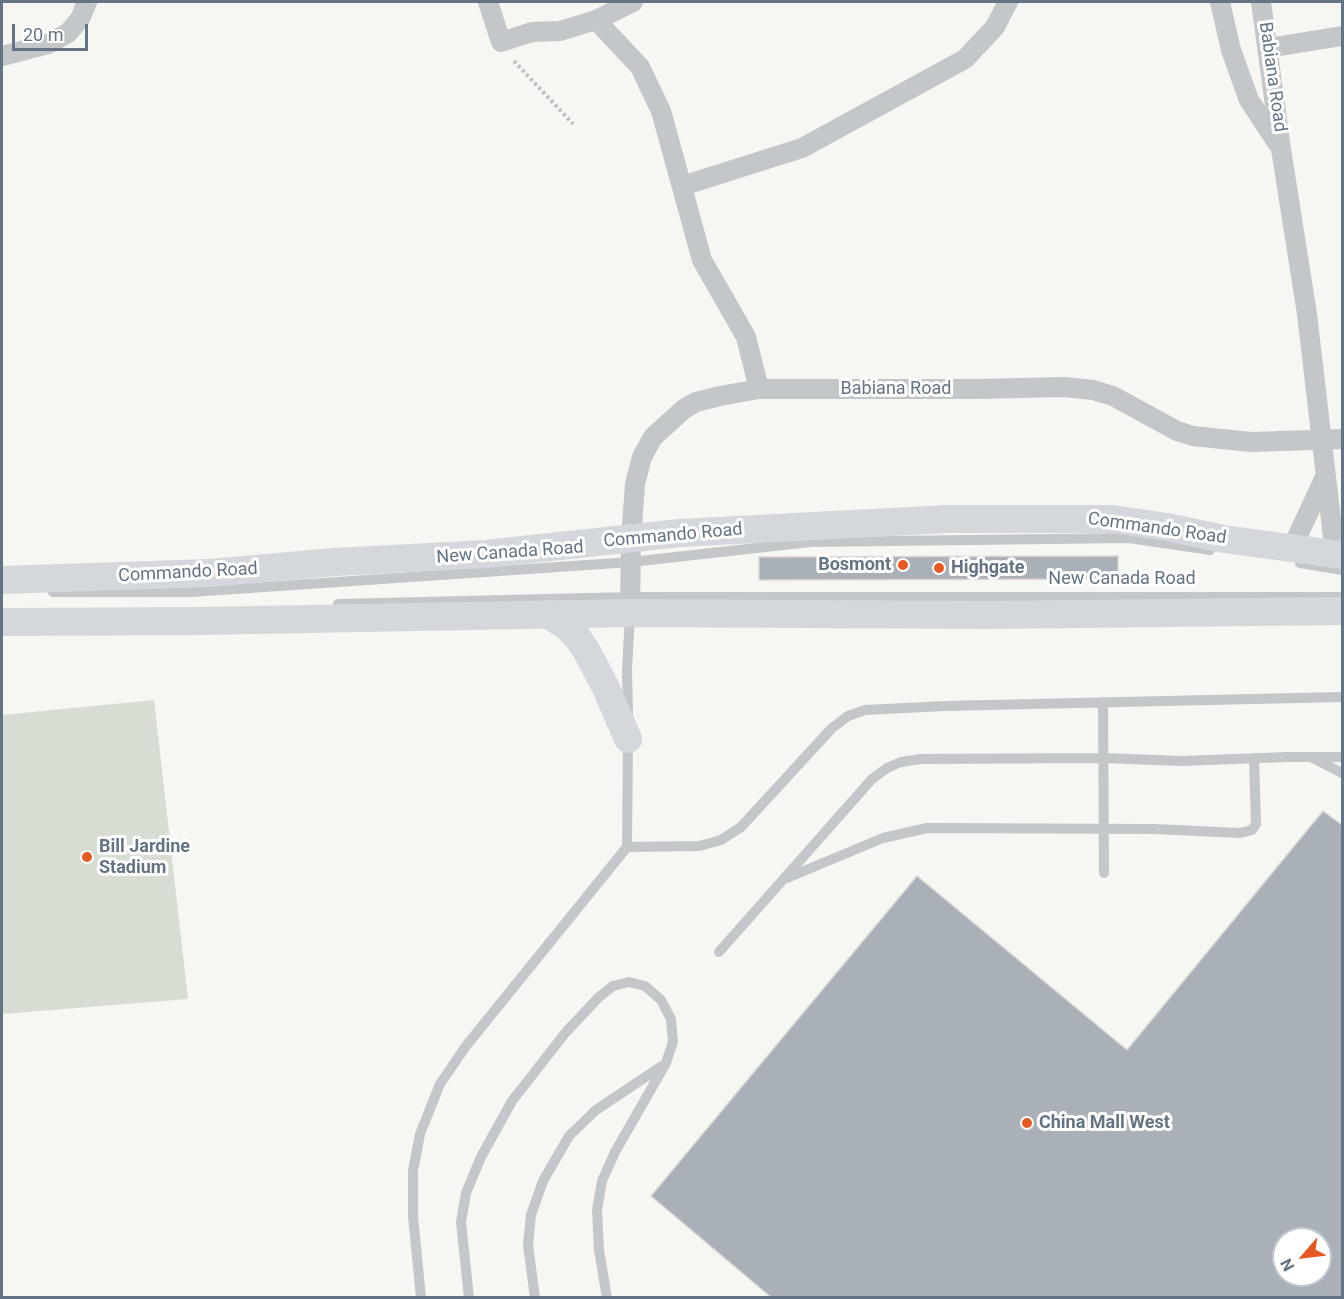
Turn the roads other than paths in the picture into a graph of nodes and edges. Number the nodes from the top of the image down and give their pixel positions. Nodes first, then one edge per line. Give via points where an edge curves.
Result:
1 (87, 2) edge
2 (488, 2) edge
3 (633, 2) edge
4 (1008, 2) edge
5 (1220, 2) edge
6 (1261, 2) edge
7 (596, 20) junction
8 (1342, 36) edge
9 (1268, 48) junction
10 (2, 56) edge
11 (1281, 149) junction
12 (682, 186) junction
13 (759, 389) junction
14 (1322, 438) junction
15 (1342, 439) edge
16 (1326, 477) junction
17 (631, 550) junction
18 (1219, 551) dead end
19 (1289, 554) junction
20 (1340, 560) edge
21 (2, 580) edge
22 (37, 592) dead end
23 (1342, 597) edge
24 (323, 605) dead end
25 (630, 605) junction
26 (2, 611) edge
27 (1342, 611) edge
28 (547, 614) junction
29 (13, 616) edge
30 (1342, 697) edge
31 (1102, 702) junction
32 (628, 739) junction
33 (1310, 757) junction
34 (1342, 757) edge
35 (1103, 758) junction
36 (1254, 758) junction
37 (1342, 773) edge
38 (1104, 829) junction
39 (627, 847) junction
40 (1104, 873) dead end
41 (784, 879) junction
42 (719, 952) dead end
43 (666, 1063) junction
44 (421, 1298) edge
45 (469, 1298) edge
46 (535, 1298) edge
47 (607, 1298) edge

1 - 10 street via 68,33 48,44
2 - 7 street via 501,42 532,32 560,32
3 - 7 street
4 - 12 street via 995,27 965,59 802,148
5 - 11 street via 1248,100
6 - 9 street, Babiana Road
7 - 12 street via 640,67 661,111
8 - 9 street
9 - 11 street, Babiana Road
11 - 14 street, Babiana Road
12 - 13 street via 702,261 746,337
13 - 14 street, Babiana Road via 1064,387 1113,396 1193,436 1251,442
13 - 17 street, Babiana Road via 696,402 653,437 642,457 635,484
14 - 15 street, Babiana Road
14 - 16 street, Babiana Road
16 - 19 street
16 - 20 street, Babiana Road
17 - 18 lane, New Canada Road via 810,542 1129,538
17 - 19 main road, Commando Road via 680,533 948,519 1081,518 1167,527
17 - 21 main road, Commando Road
17 - 22 lane, New Canada Road via 191,592
17 - 25 street, Babiana Road
19 - 20 main road, Commando Road
23 - 25 lane, New Canada Road via 987,595
24 - 25 lane, New Canada Road
25 - 27 main road via 988,615
25 - 28 main road
25 - 32 lane
26 - 29 lane
28 - 29 main road via 201,621
28 - 32 main road via 566,626 586,650
30 - 31 lane
31 - 35 lane
31 - 39 lane via 865,710 832,728 741,827 721,840 699,846
32 - 39 lane
33 - 34 lane
33 - 36 lane
33 - 37 lane
35 - 36 lane
35 - 38 lane
35 - 41 lane via 902,762 872,779
36 - 38 lane via 1256,824 1252,830 1240,833
38 - 40 lane
38 - 41 lane via 927,828 883,838
39 - 44 lane via 466,1046 440,1084 420,1134 413,1171
41 - 42 lane
43 - 45 lane via 673,1042 671,1019 661,1000 645,986 629,982 613,987 566,1032 512,1101 481,1156 466,1193 460,1222
43 - 46 lane via 596,1110 569,1136 543,1181 531,1215 528,1245
43 - 47 lane via 602,1181 597,1210

